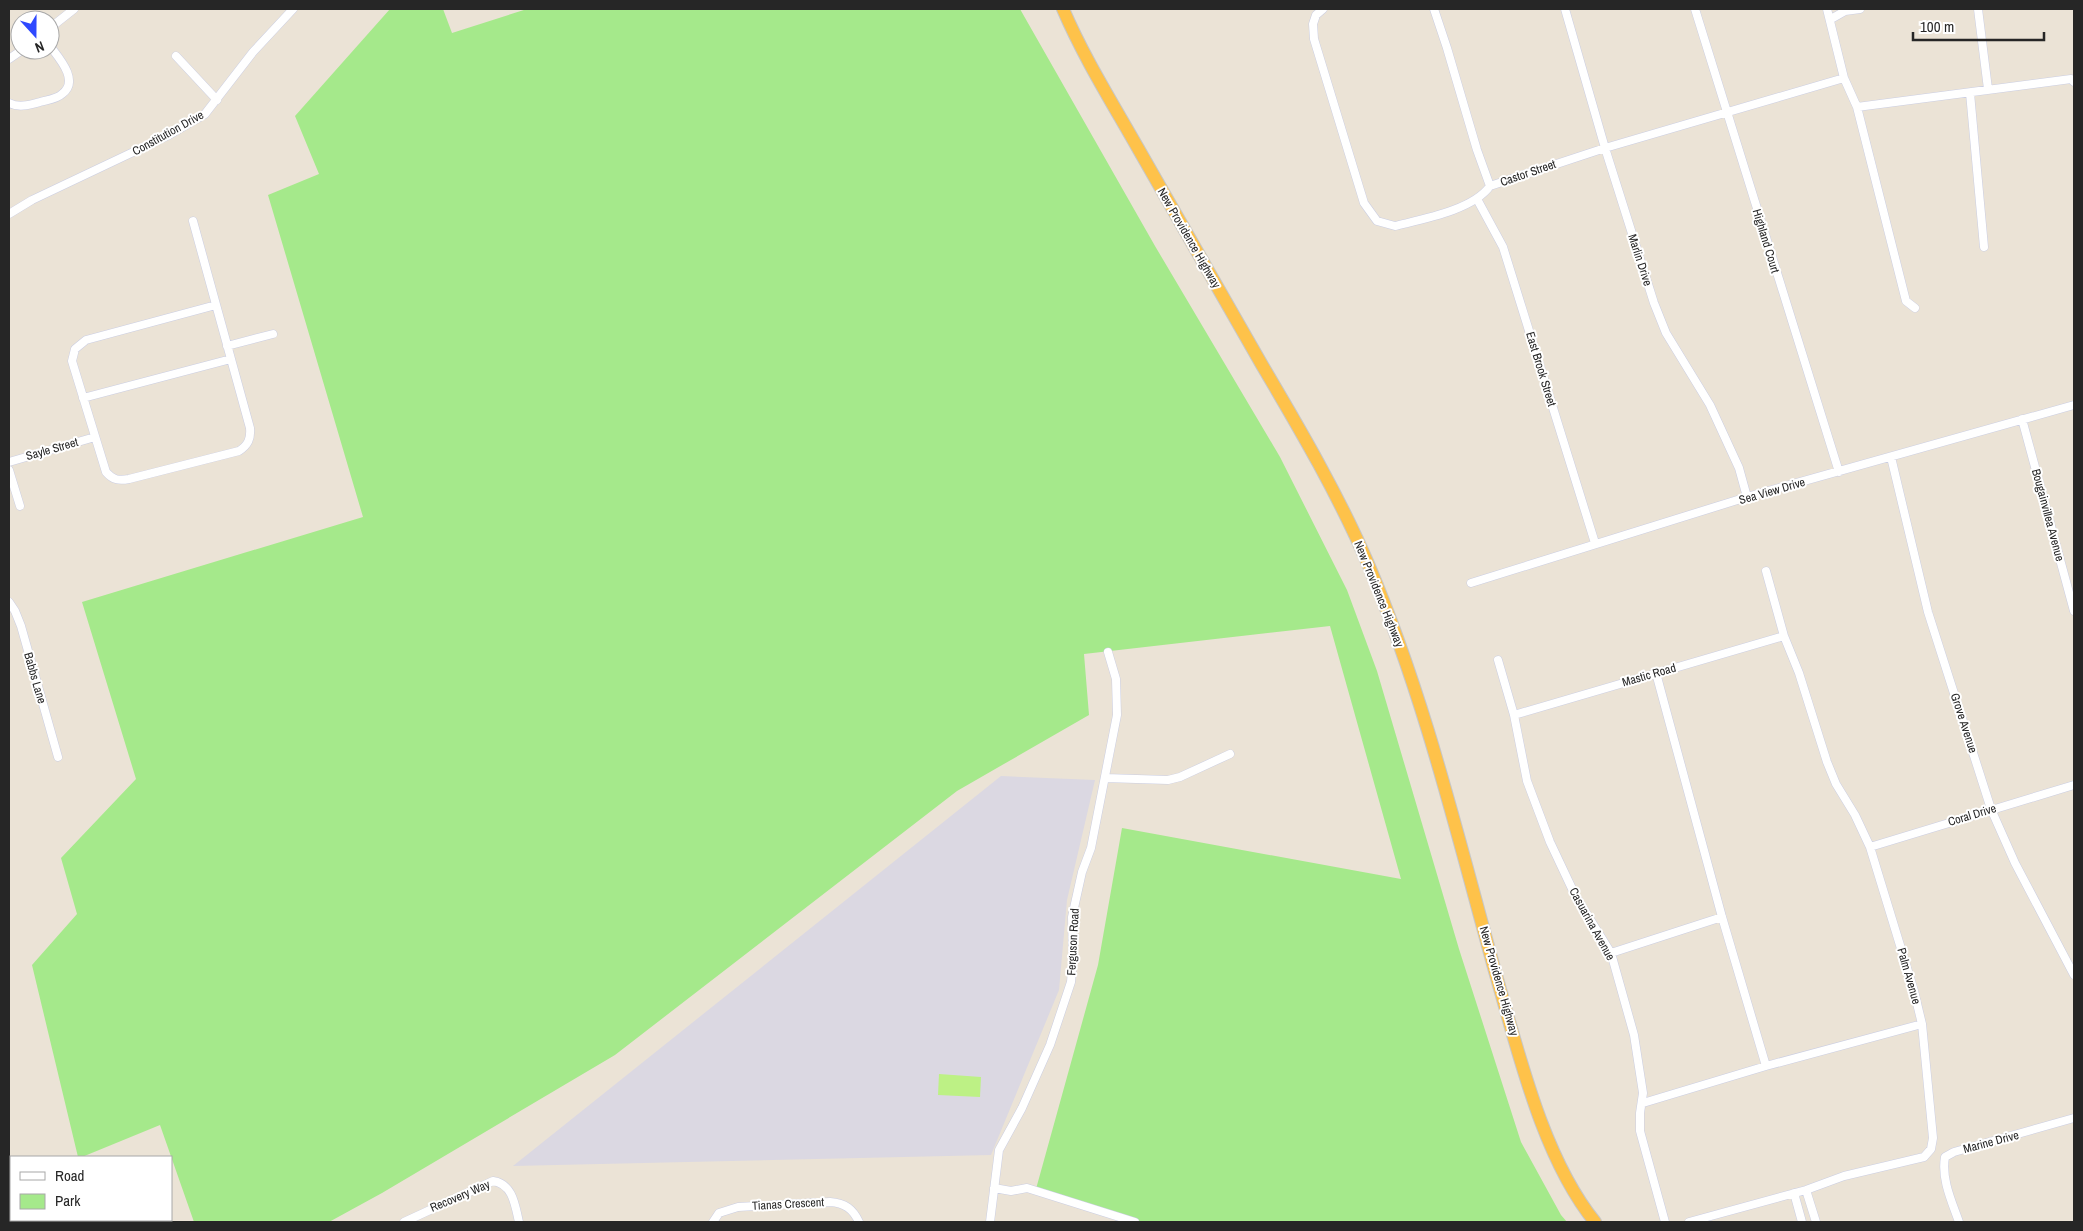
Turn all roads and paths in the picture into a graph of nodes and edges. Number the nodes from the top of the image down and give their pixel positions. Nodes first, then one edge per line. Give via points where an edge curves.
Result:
1 (60, 9) edge
2 (74, 9) edge
3 (293, 9) edge
4 (1063, 9) edge
5 (1323, 9) edge
6 (1434, 9) edge
7 (1565, 9) edge
8 (1695, 9) edge
9 (1827, 9) edge
10 (1860, 9) edge
11 (1978, 9) edge
12 (64, 17) junction
13 (1831, 19) junction
14 (60, 20) edge
15 (176, 56) dead end
16 (60, 60) edge
17 (1844, 78) junction
18 (2074, 82) edge
19 (1988, 88) junction
20 (1970, 93) junction
21 (217, 100) junction
22 (9, 103) edge
23 (1857, 107) junction
24 (1726, 113) junction
25 (1605, 148) junction
26 (1490, 186) junction
27 (1477, 198) junction
28 (9, 214) edge
29 (193, 221) dead end
30 (1984, 247) dead end
31 (216, 305) junction
32 (1915, 308) dead end
33 (273, 334) dead end
34 (227, 346) junction
35 (230, 358) junction
36 (83, 398) junction
37 (2074, 404) edge
38 (2022, 420) junction
39 (95, 437) junction
40 (1891, 457) junction
41 (9, 462) edge
42 (9, 470) edge
43 (1839, 472) junction
44 (1747, 497) junction
45 (20, 506) dead end
46 (1595, 543) junction
47 (1766, 570) dead end
48 (1471, 583) dead end
49 (9, 602) edge
50 (2074, 611) edge
51 (1784, 636) junction
52 (1108, 652) dead end
53 (1498, 660) dead end
54 (1656, 673) junction
55 (1514, 715) junction
56 (1230, 754) dead end
57 (58, 757) dead end
58 (1105, 778) junction
59 (2074, 785) edge
60 (1991, 809) junction
61 (1870, 847) junction
62 (1722, 917) junction
63 (1611, 953) junction
64 (2074, 975) edge
65 (1922, 1024) junction
66 (1766, 1066) junction
67 (1643, 1103) junction
68 (2074, 1118) edge
69 (994, 1188) junction
70 (1806, 1190) junction
71 (1794, 1193) junction
72 (404, 1222) edge
73 (519, 1222) edge
74 (713, 1222) edge
75 (859, 1222) edge
76 (990, 1222) edge
77 (1135, 1222) edge
78 (1594, 1222) edge
79 (1665, 1222) edge
80 (1688, 1222) edge
81 (1802, 1222) edge
82 (1816, 1222) edge
83 (1959, 1222) edge

1 - 12 street
2 - 12 street
3 - 21 street, Constitution Drive via 253,52
4 - 78 highway, New Providence Highway via 1122,120 1312,449 1368,563 1408,669 1434,752 1546,1136 1563,1174
5 - 27 street, Castor Street via 1313,24 1314,39 1364,203 1372,215 1378,221 1395,226
6 - 26 street
7 - 25 street, Marlin Drive
8 - 24 street, Highland Court
9 - 13 street
10 - 13 street via 1845,11
11 - 19 street
12 - 14 street
13 - 17 street
15 - 21 street
16 - 22 street via 70,82 61,96 27,106
17 - 23 street
17 - 24 street, Castor Street
18 - 19 street via 2071,79
19 - 20 street
20 - 23 street
20 - 30 street
21 - 28 street, Constitution Drive via 205,114 167,136
23 - 32 street via 1906,301
24 - 25 street, Castor Street
24 - 43 street, Highland Court
25 - 26 street, Castor Street
25 - 44 street, Marlin Drive via 1666,333 1710,405 1739,468
26 - 27 street, Castor Street
27 - 46 street, East Brook Street via 1503,247
29 - 31 street
31 - 34 street
31 - 36 street via 79,344 72,360
33 - 34 street
34 - 35 street
35 - 36 street
35 - 39 street via 250,428 248,442 239,451 121,481 106,472
36 - 39 street
37 - 38 street, Sea View Drive
38 - 40 street, Sea View Drive
38 - 50 street, Bougainvillea Avenue
39 - 41 street, Sayle Street
40 - 43 street, Sea View Drive
40 - 60 street, Grove Avenue via 1928,611
42 - 45 street
43 - 44 street, Sea View Drive
44 - 46 street, Sea View Drive
46 - 48 street, Sea View Drive
47 - 51 street, Palm Avenue
49 - 57 street, Babbs Lane via 21,626
51 - 54 street, Mastic Road
51 - 61 street, Palm Avenue via 1799,673 1826,762
52 - 58 street, Ferguson Road via 1116,679 1117,715
53 - 55 street, Casuarina Avenue
54 - 55 street, Mastic Road
54 - 62 street
55 - 63 street, Casuarina Avenue via 1527,781 1550,842 1575,895
56 - 58 street via 1180,777 1149,780
58 - 69 street, Ferguson Road via 1091,848 1072,917 1071,982 1050,1044 1022,1108 999,1150
59 - 60 street, Coral Drive
60 - 61 street, Coral Drive
60 - 64 street, Grove Avenue
61 - 65 street, Palm Avenue
62 - 63 street
62 - 66 street
63 - 67 street, Casuarina Avenue via 1634,1035
65 - 66 street
65 - 70 street, Palm Avenue via 1932,1149 1911,1161 1844,1176
66 - 67 street
67 - 79 street, Casuarina Avenue via 1640,1131
68 - 83 street, Marine Drive via 1945,1157 1943,1167 1947,1186
69 - 76 street, Ferguson Road
69 - 77 street via 1012,1191 1027,1188
70 - 71 street, Palm Avenue
70 - 82 street
71 - 80 street, Palm Avenue
71 - 81 street
72 - 73 street, Recovery Way via 493,1181 507,1186
74 - 75 street, Tianas Crescent via 720,1213 738,1207 830,1202 849,1207

